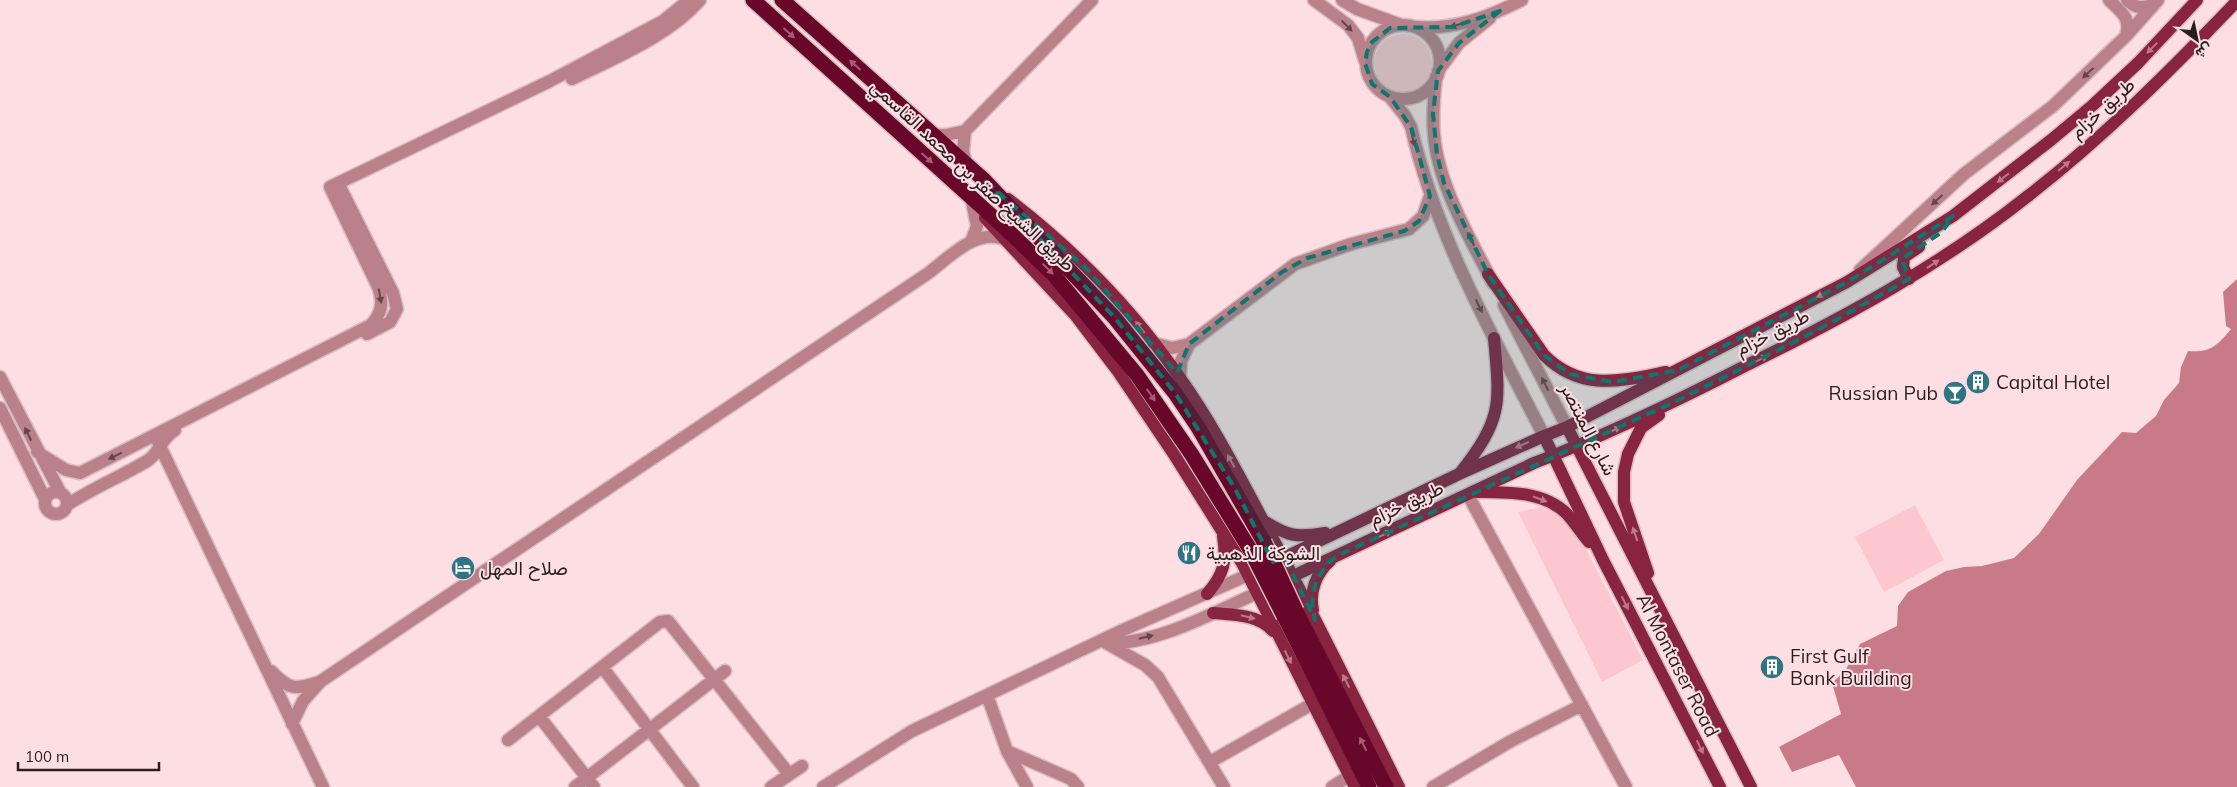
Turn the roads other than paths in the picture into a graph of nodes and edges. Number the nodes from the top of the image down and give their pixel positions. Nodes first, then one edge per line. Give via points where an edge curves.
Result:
1 (689, 0) edge
2 (700, 0) edge
3 (753, 0) edge
4 (782, 0) edge
5 (1092, 0) edge
6 (1314, 0) edge
7 (1342, 0) edge
8 (1522, 0) edge
9 (2109, 0) edge
10 (2128, 0) edge
11 (2197, 0) edge
12 (2237, 1) edge
13 (2156, 2) edge
14 (1500, 11) junction
15 (1407, 26) junction
16 (2126, 36) junction
17 (1366, 63) junction
18 (1437, 74) junction
19 (1390, 97) junction
20 (965, 131) junction
21 (933, 134) junction
22 (966, 163) junction
23 (983, 179) junction
24 (337, 188) junction
25 (960, 189) junction
26 (1430, 196) junction
27 (972, 202) junction
28 (1954, 216) junction
29 (1004, 239) junction
30 (971, 242) junction
31 (1488, 274) junction
32 (1910, 279) junction
33 (1847, 282) junction
34 (1494, 338) junction
35 (1153, 343) junction
36 (1189, 344) junction
37 (1678, 370) junction
38 (0, 378) edge
39 (1180, 378) junction
40 (1683, 398) junction
41 (0, 408) edge
42 (5, 427) edge
43 (1567, 428) junction
44 (1544, 436) junction
45 (157, 440) junction
46 (1577, 447) junction
47 (37, 452) junction
48 (1554, 456) junction
49 (1459, 474) junction
50 (60, 492) junction
51 (1472, 494) junction
52 (45, 499) junction
53 (67, 505) junction
54 (1264, 520) junction
55 (1222, 528) junction
56 (1339, 530) junction
57 (1340, 554) junction
58 (1284, 557) junction
59 (1603, 560) junction
60 (1248, 575) junction
61 (1293, 577) junction
62 (1257, 593) junction
63 (1207, 594) junction
64 (1213, 613) junction
65 (1290, 613) junction
66 (1662, 614) junction
67 (1315, 620) junction
68 (1277, 635) junction
69 (1103, 643) junction
70 (264, 664) junction
71 (603, 668) junction
72 (720, 674) junction
73 (322, 681) junction
74 (986, 695) junction
75 (1312, 704) junction
76 (1582, 705) junction
77 (539, 716) junction
78 (292, 724) junction
79 (649, 730) junction
80 (508, 740) dead end
81 (1007, 751) junction
82 (1210, 762) junction
83 (802, 766) dead end
84 (789, 774) junction
85 (591, 782) edge
86 (1352, 782) edge
87 (323, 787) edge
88 (575, 787) edge
89 (693, 787) edge
90 (771, 787) edge
91 (823, 787) edge
92 (1026, 787) edge
93 (1078, 787) edge
94 (1224, 787) edge
95 (1332, 787) edge
96 (1369, 787) edge
97 (1386, 787) edge
98 (1399, 787) edge
99 (1433, 787) edge
100 (1626, 787) edge
101 (1720, 787) edge
102 (1750, 787) edge

1 - 24 street via 663,21
2 - 24 street via 660,33 615,57
3 -> 25 highway, طريق الشيخ صقر بن محمد القاسمي
21 -> 4 highway, طريق الشيخ صقر بن محمد القاسمي
5 - 20 street
6 -> 17 street via 1348,25 1358,38
7 - 15 street via 1357,9
8 - 14 street
9 - 16 street via 2127,20
10 - 13 street via 2142,8
11 -> 28 main road, طريق خزام via 2138,63 2093,104
32 -> 12 main road, طريق خزام via 2028,196 2120,119
13 - 16 street
14 -> 15 street via 1452,27
14 - 18 street via 1459,43
15 - 17 street via 1380,33 1367,52
15 - 18 street via 1424,32 1432,40 1440,62
16 -> 33 street via 2053,106 1964,174
17 - 19 street via 1372,84
18 - 19 street via 1424,93 1413,98
31 -> 18 street, شارع المنتصر via 1444,184 1434,136
19 -> 26 street via 1411,127
20 - 21 street
20 - 22 street via 963,151
21 - 22 highway, طريق الشيخ صقر بن محمد القاسمي
22 - 23 highway, طريق الشيخ صقر بن محمد القاسمي
35 -> 23 main road via 1129,312 1087,269 1024,211
23 - 65 highway, طريق الشيخ صقر بن محمد القاسمي, bridge via 1114,317 1175,393 1264,542
24 - 45 street via 393,293 398,309 390,322
25 - 27 main road
25 -> 65 highway, طريق الشيخ صقر بن محمد القاسمي, bridge via 1053,274 1137,375 1192,455
26 -> 34 street
26 - 36 street via 1423,216 1409,229 1351,244 1295,264
27 - 29 main road
27 - 30 street via 977,226
28 - 32 main road via 1942,232 1904,257 1903,267
28 - 33 main road, طريق خزام
29 - 30 street via 990,235
29 - 55 main road via 1098,344 1139,400
30 - 73 street
31 - 37 main road via 1544,355 1553,365 1570,374 1591,381 1613,382
43 -> 31 street, شارع المنتصر
40 -> 32 main road, طريق خزام
33 -> 37 main road, طريق خزام
34 - 44 street
34 - 49 main road via 1498,408 1486,437
35 - 36 street via 1172,348
35 - 39 main road
36 - 39 street via 1181,361
37 - 43 main road, طريق خزام
47 -> 38 street
54 -> 39 main road via 1215,431
46 -> 40 main road, طريق خزام
66 -> 40 main road via 1624,502 1624,472 1628,454 1641,428
41 - 42 street
42 - 52 street
43 - 44 main road, طريق خزام
43 - 46 main road, شارع المنتصر
44 - 48 main road
44 -> 49 main road, طريق خزام
45 -> 47 street via 80,473 66,470
45 - 53 street via 153,456 148,461
45 - 70 street
46 - 48 main road, طريق خزام
46 - 66 main road, شارع المنتصر
47 - 50 street
48 - 51 main road, طريق خزام
48 - 59 main road
49 - 56 main road, طريق خزام
50 - 52 street
50 - 53 street via 67,499
57 -> 51 main road, طريق خزام
51 -> 59 main road via 1515,492 1542,498 1566,513
51 - 76 street
52 - 53 street via 46,508 52,513 60,513
54 - 56 main road via 1294,537
54 - 58 main road
55 - 60 main road
55 - 63 main road via 1223,569 1219,580
56 - 58 main road, طريق خزام
57 - 61 main road, طريق خزام
57 - 67 main road via 1328,563 1316,581 1312,605
58 - 60 main road, طريق خزام
58 - 61 main road
59 -> 101 main road, Al Montaser Road
60 - 62 main road
60 - 63 street
61 - 62 main road, طريق خزام
61 - 67 main road
62 - 64 street
62 - 68 main road
63 - 69 street via 1123,630
64 -> 68 main road via 1259,620
69 -> 64 street via 1156,634
65 - 96 highway, طريق الشيخ صقر بن محمد القاسمي
97 -> 65 highway, طريق الشيخ صقر بن محمد القاسمي
66 - 102 main road, شارع المنتصر
98 -> 67 main road
68 -> 75 main road
69 - 74 street
69 - 82 street via 1145,665 1158,677
70 - 73 street via 292,688
70 - 78 street
71 - 72 street via 660,622 668,621
71 - 77 street
71 - 79 street
72 - 79 street
72 - 84 street
73 - 78 street via 302,701
74 - 81 street
74 - 91 street via 912,731
75 - 82 street
75 - 86 main road
76 - 99 street via 1511,741
76 - 100 street
77 - 80 street
77 - 85 street
78 - 87 street
79 - 85 street
79 - 89 street
81 - 92 street
81 - 93 street via 1071,779
82 - 94 street
83 - 84 street
84 - 90 street
85 - 88 street
86 - 95 street

